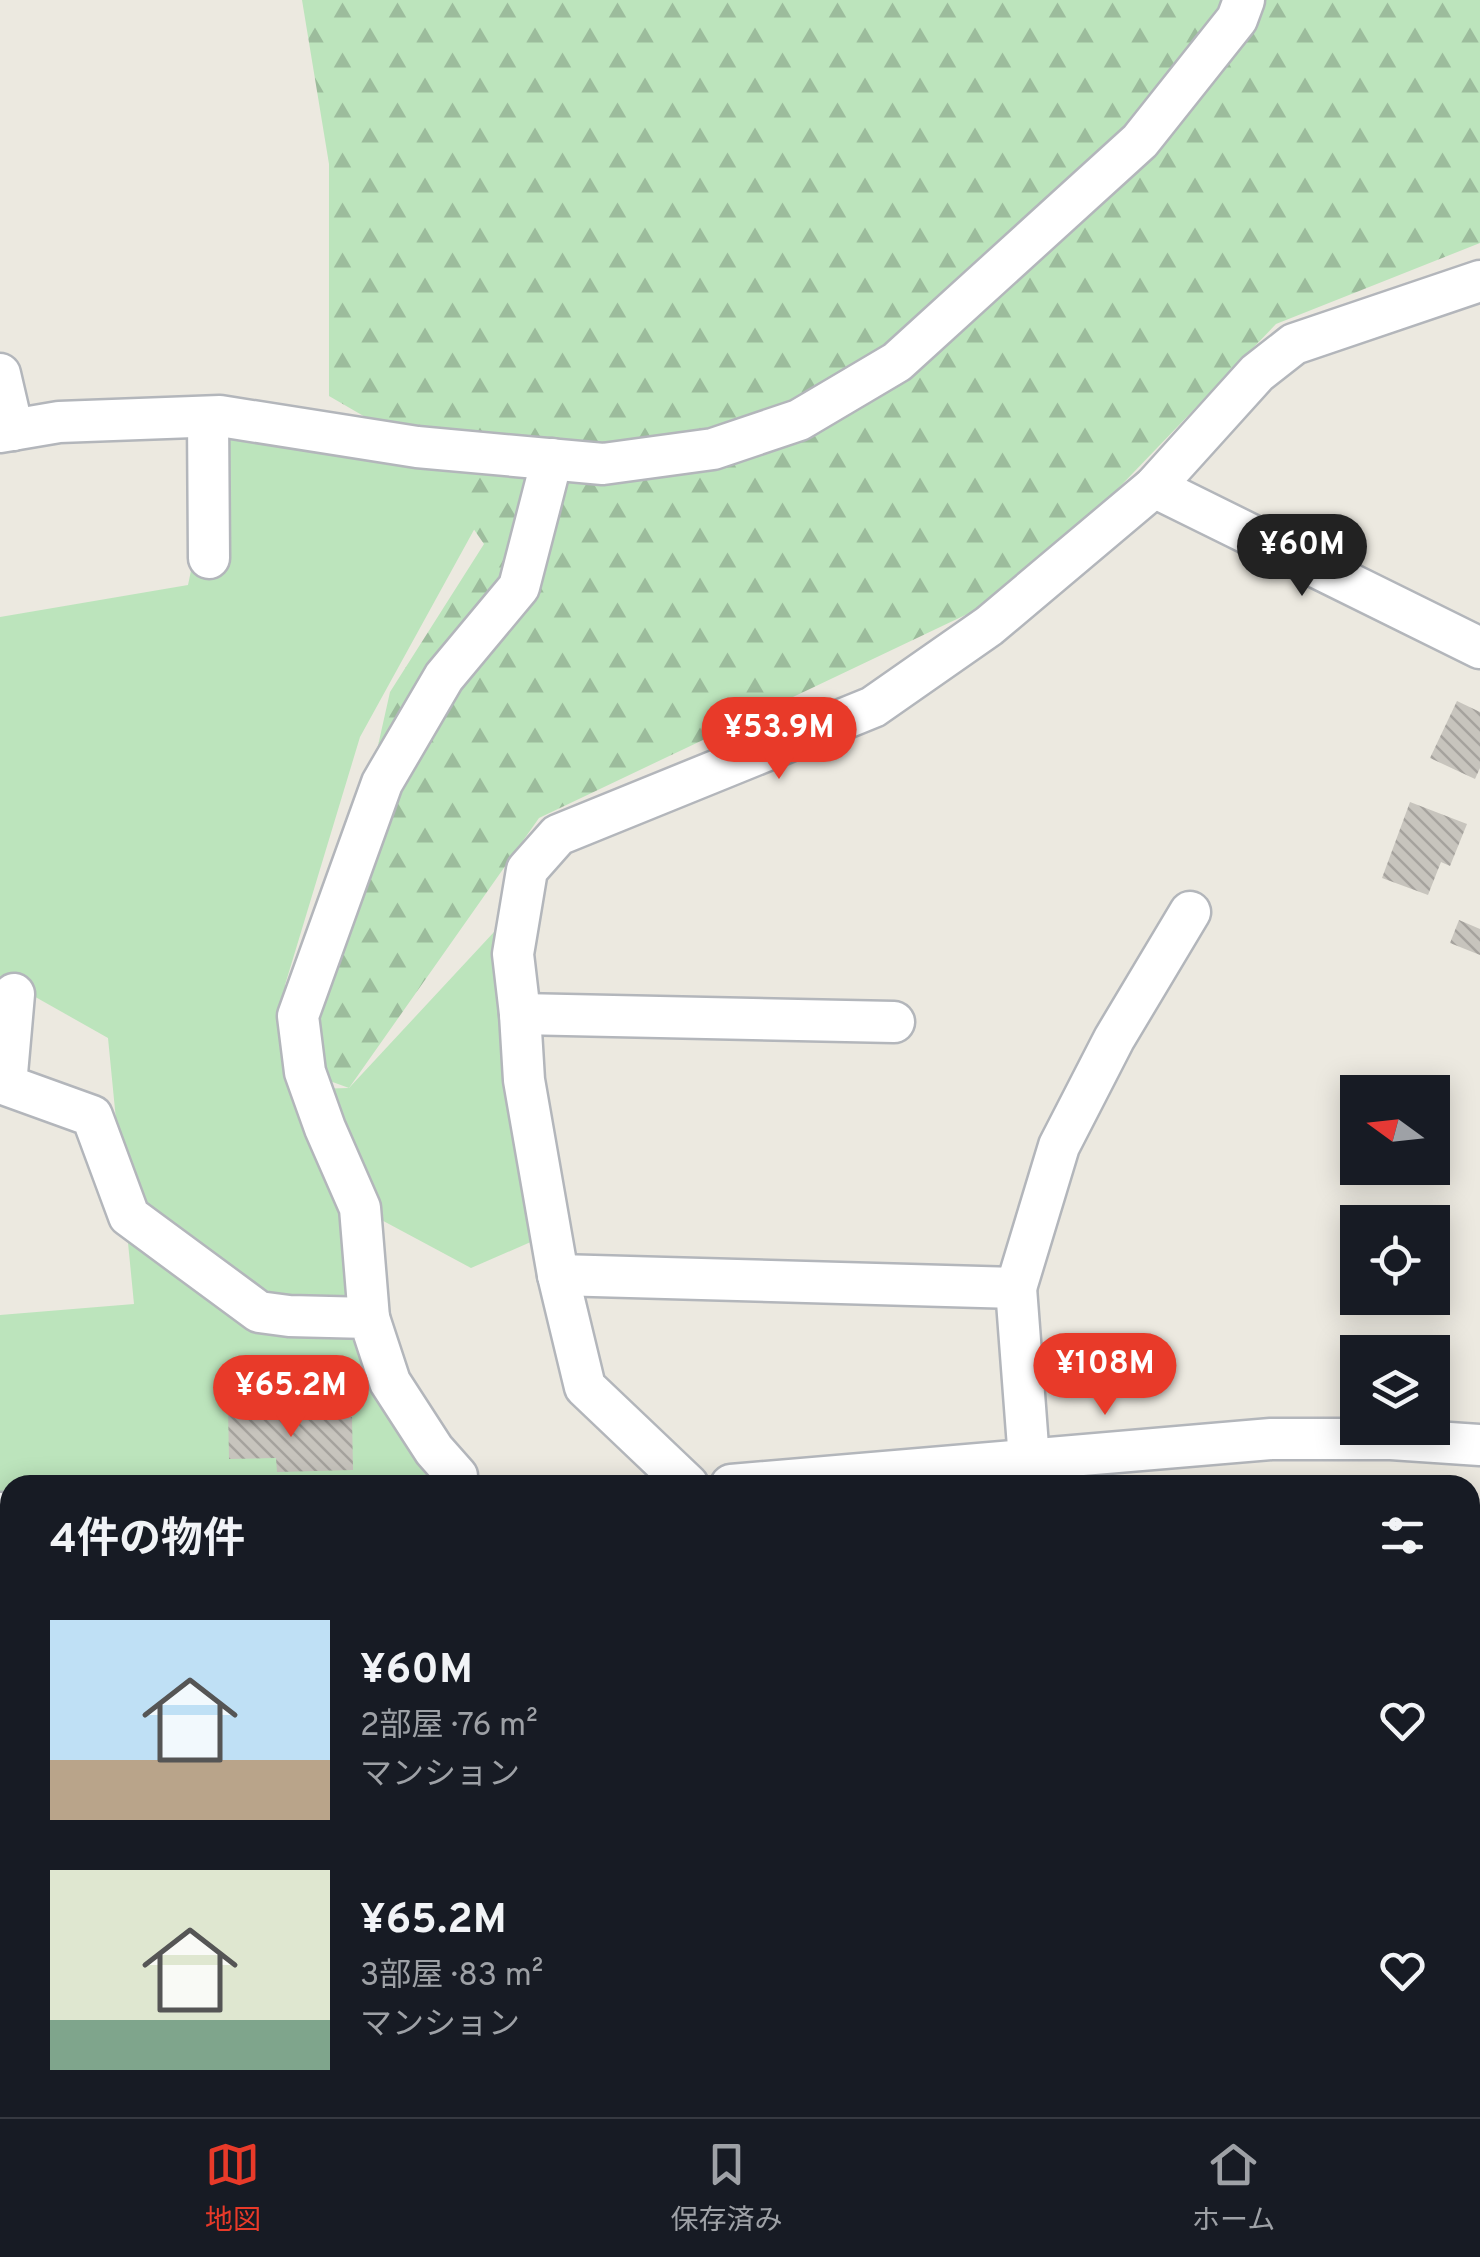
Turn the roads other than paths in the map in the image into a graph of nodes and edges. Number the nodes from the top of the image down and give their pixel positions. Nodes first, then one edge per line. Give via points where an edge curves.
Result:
1 (1244, 0) edge
2 (1480, 281) edge
3 (0, 374) edge
4 (208, 417) junction
5 (6, 431) edge
6 (552, 460) junction
7 (1154, 487) junction
8 (209, 558) dead end
9 (1480, 648) edge
10 (1190, 912) dead end
11 (14, 994) dead end
12 (520, 1014) junction
13 (894, 1022) dead end
14 (558, 1275) junction
15 (1016, 1288) junction
16 (369, 1318) junction
17 (1480, 1445) edge
18 (1029, 1460) junction
19 (456, 1475) edge
20 (677, 1475) edge
21 (850, 1475) edge

1 - 6 street via 1237,19 1140,140 898,362 798,420 713,449 604,464
2 - 7 street via 1294,344 1257,373
3 - 5 street
4 - 5 street via 59,422
4 - 6 street
4 - 8 street
6 - 16 street via 519,587 444,677 382,784 298,1016 305,1072 360,1208
7 - 9 street
7 - 12 street via 989,626 872,707 558,835 526,870 513,954
10 - 15 street via 1059,1146
11 - 16 street via 6,1085 92,1116 130,1216 259,1312
12 - 13 street
12 - 14 street via 524,1080
14 - 15 street
14 - 20 street via 585,1388
15 - 18 street
16 - 19 street via 390,1382
17 - 18 street via 1270,1438
18 - 21 street

